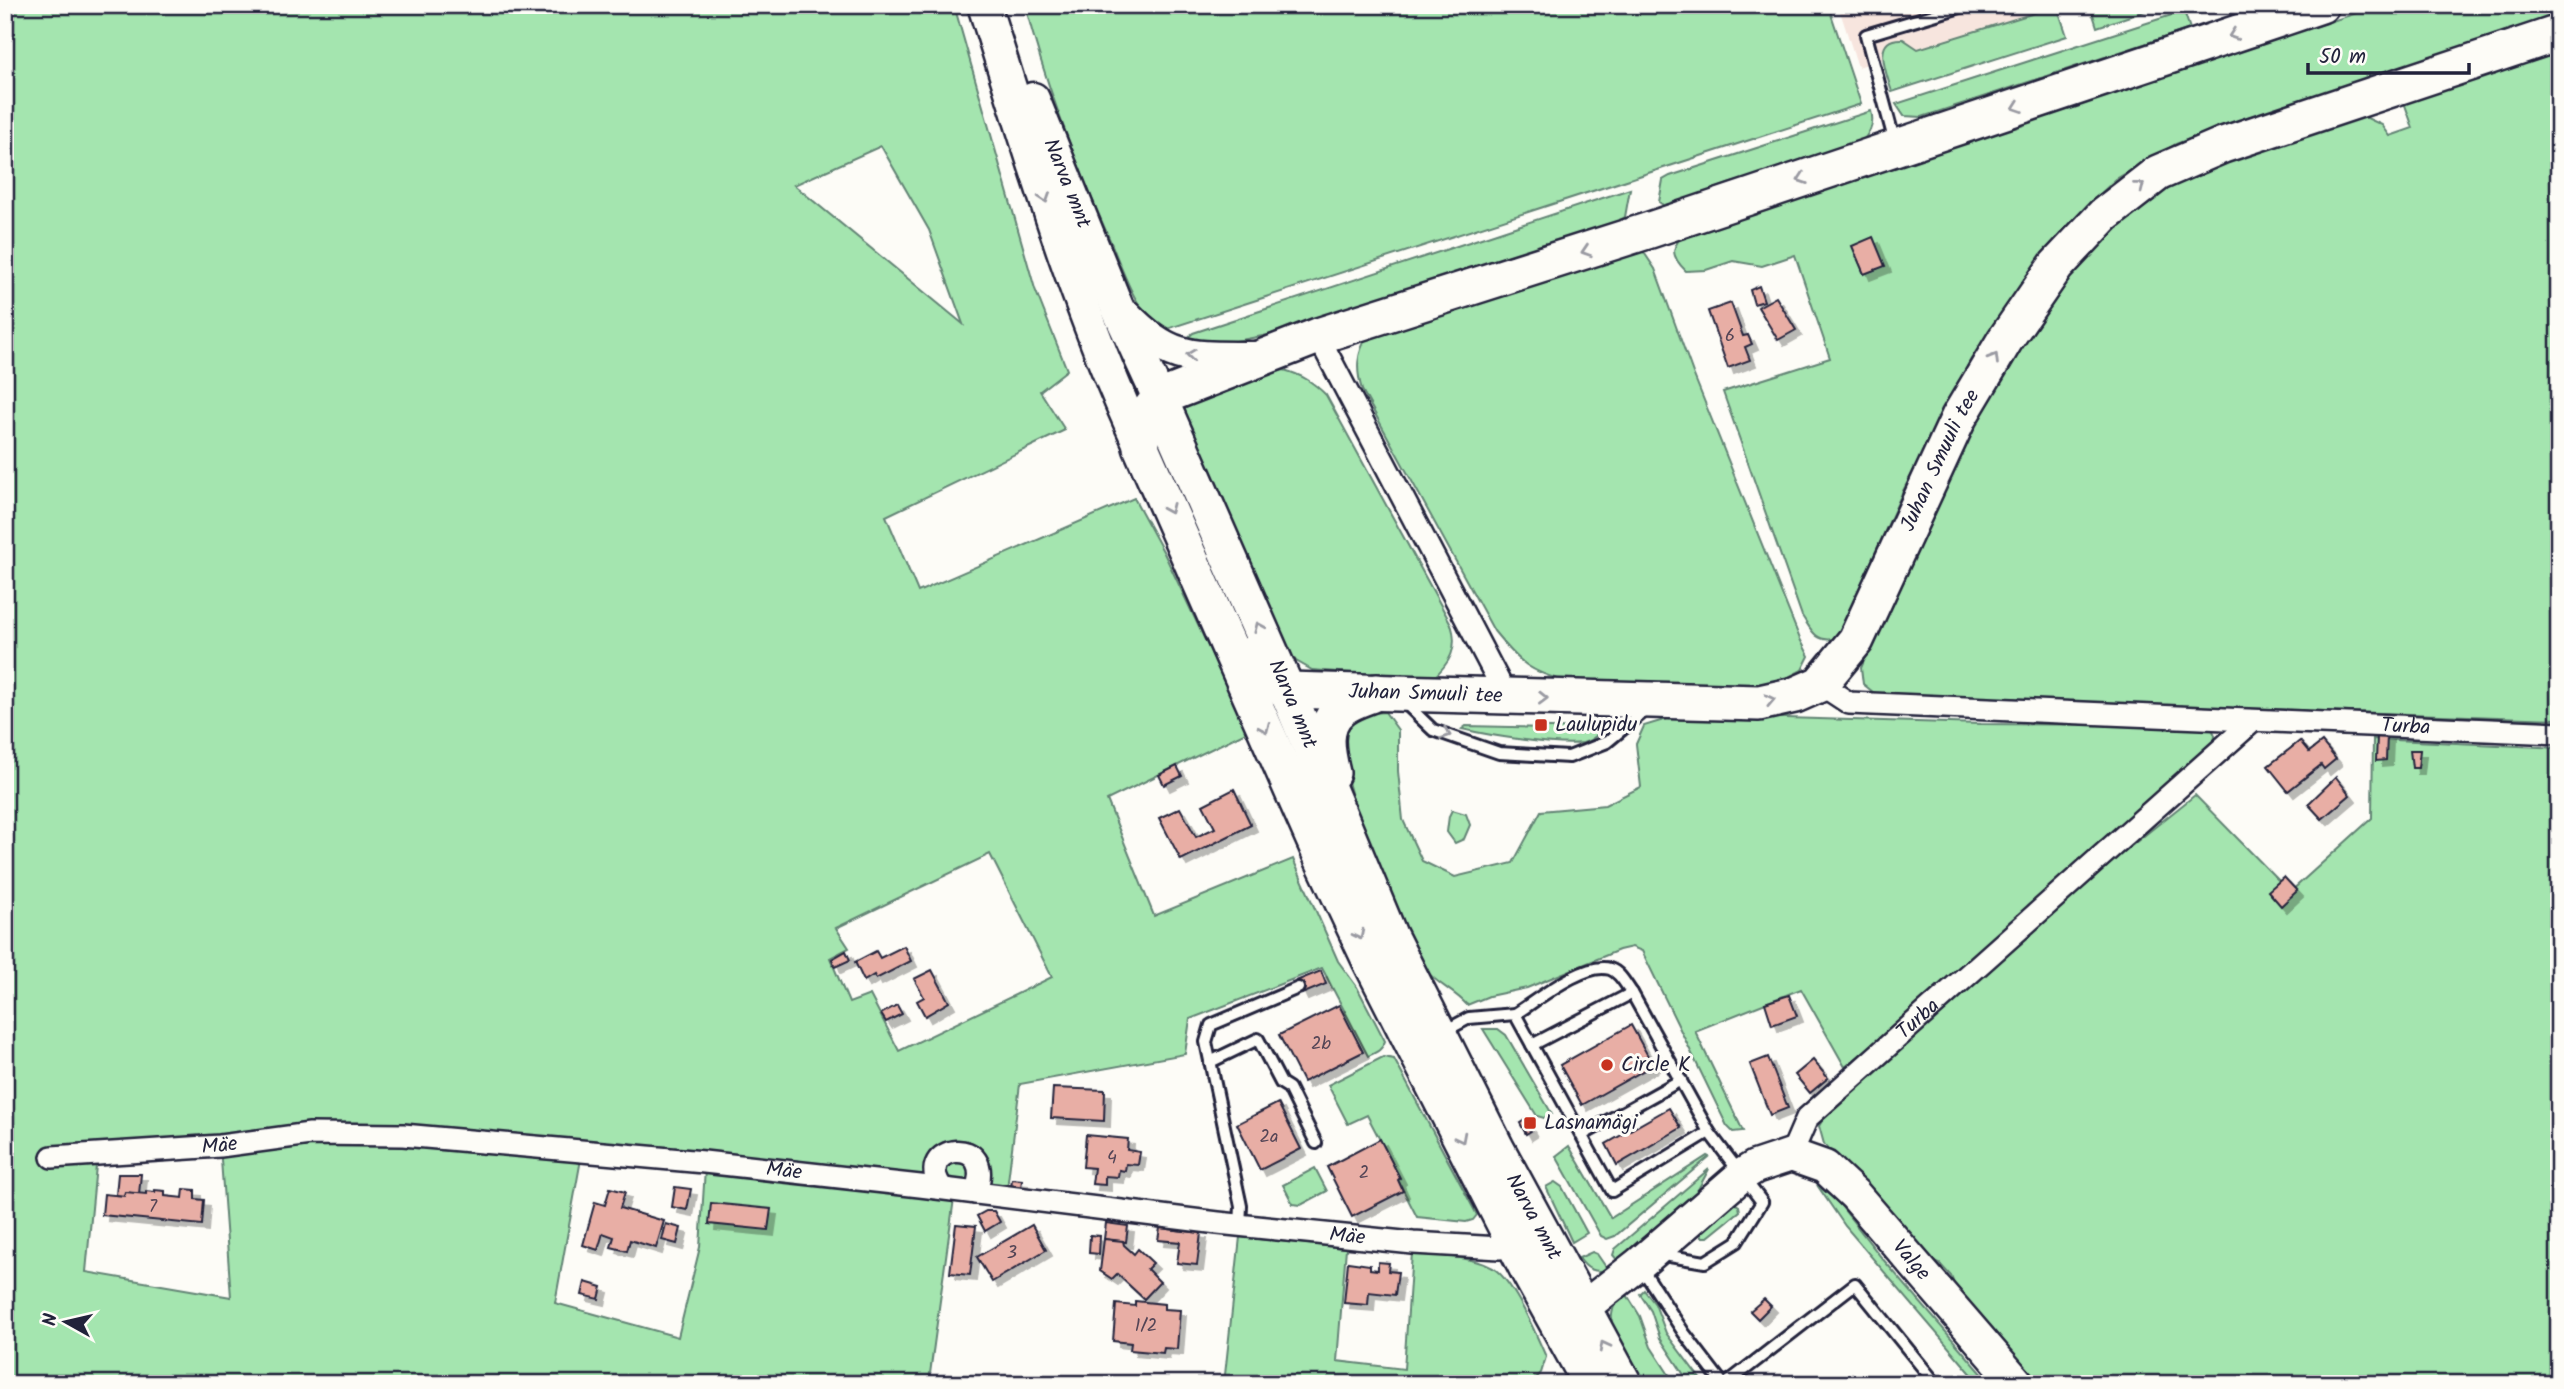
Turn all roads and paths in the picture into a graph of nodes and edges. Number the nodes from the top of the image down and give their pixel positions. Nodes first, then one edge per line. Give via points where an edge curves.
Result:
1 (984, 5) edge
2 (1002, 5) edge
3 (1967, 5) edge
4 (2321, 5) edge
5 (2559, 33) edge
6 (1896, 148) junction
7 (1117, 307) junction
8 (1318, 336) junction
9 (1259, 358) junction
10 (1159, 398) junction
11 (1141, 447) junction
12 (1228, 643) junction
13 (1820, 684) junction
14 (1287, 690) junction
15 (1385, 692) junction
16 (1507, 697) junction
17 (1656, 701) junction
18 (2253, 722) junction
19 (2559, 733) edge
20 (1345, 829) junction
21 (1298, 988) dead end
22 (1632, 993) junction
23 (1515, 1014) junction
24 (1438, 1034) junction
25 (1532, 1045) junction
26 (1210, 1062) junction
27 (1681, 1080) junction
28 (1709, 1132) junction
29 (1581, 1135) junction
30 (1317, 1143) dead end
31 (1791, 1155) junction
32 (52, 1157) dead end
33 (1742, 1175) junction
34 (942, 1188) junction
35 (975, 1193) junction
36 (1240, 1226) junction
37 (1527, 1234) junction
38 (1646, 1259) junction
39 (1572, 1318) junction
40 (1591, 1384) edge
41 (1624, 1384) edge
42 (1724, 1384) edge
43 (1936, 1384) edge
44 (2018, 1384) edge

1 -> 11 main road, Narva mnt via 1058,242
2 - 7 main road, Narva mnt via 1029,90
3 - 6 lane via 1866,35
4 -> 6 main road
13 -> 5 main road, Juhan Smuuli tee via 1856,640 1959,417 2005,340 2056,266 2104,215 2158,173 2222,145
6 -> 8 main road
9 -> 7 main road via 1181,355 1147,338
7 - 10 main road, Narva mnt
8 - 9 main road
8 - 16 street
9 - 10 main road
10 - 11 main road via 1147,414
14 -> 10 main road, Narva mnt
11 -> 12 main road, Narva mnt
12 - 14 main road via 1263,680
12 -> 37 main road, Narva mnt via 1370,960
17 -> 13 main road, Juhan Smuuli tee via 1759,703
13 - 18 street, Turba via 1849,703
14 - 15 main road, Juhan Smuuli tee
14 - 20 main road, Narva mnt
15 - 16 main road, Juhan Smuuli tee
15 -> 17 lane via 1433,730 1499,753 1569,757 1607,742
15 - 20 main road via 1340,709 1329,727 1328,759
16 -> 17 main road, Juhan Smuuli tee
18 - 19 street, Turba
18 - 31 street, Turba via 1807,1118
20 - 24 main road, Narva mnt
21 - 26 lane via 1210,1025 1206,1042
22 - 23 lane via 1611,969 1603,968 1580,973
22 - 25 lane
22 - 27 lane
23 - 24 lane via 1469,1018
23 - 25 lane
24 - 37 main road, Narva mnt via 1496,1148
25 - 29 lane
26 - 30 lane via 1258,1039
26 - 36 lane via 1241,1206
27 - 28 lane
27 - 29 lane
28 - 29 lane via 1612,1191
28 - 33 lane
31 - 33 main road
31 - 44 main road, Valge via 1825,1167 1854,1195
32 - 34 street, Mäe via 220,1146 310,1134 403,1135
33 - 38 main road
33 - 38 lane via 1762,1202 1737,1242 1705,1262
34 - 35 street, Mäe
34 - 35 street via 936,1167 945,1154 966,1151 979,1168
35 - 36 street, Mäe
36 - 37 street, Mäe via 1455,1247 1500,1248
37 - 39 main road, Narva mnt
38 - 39 main road
38 - 42 lane via 1684,1333
39 - 40 main road, Narva mnt
41 -> 39 main road, Narva mnt
42 - 43 lane via 1855,1284

